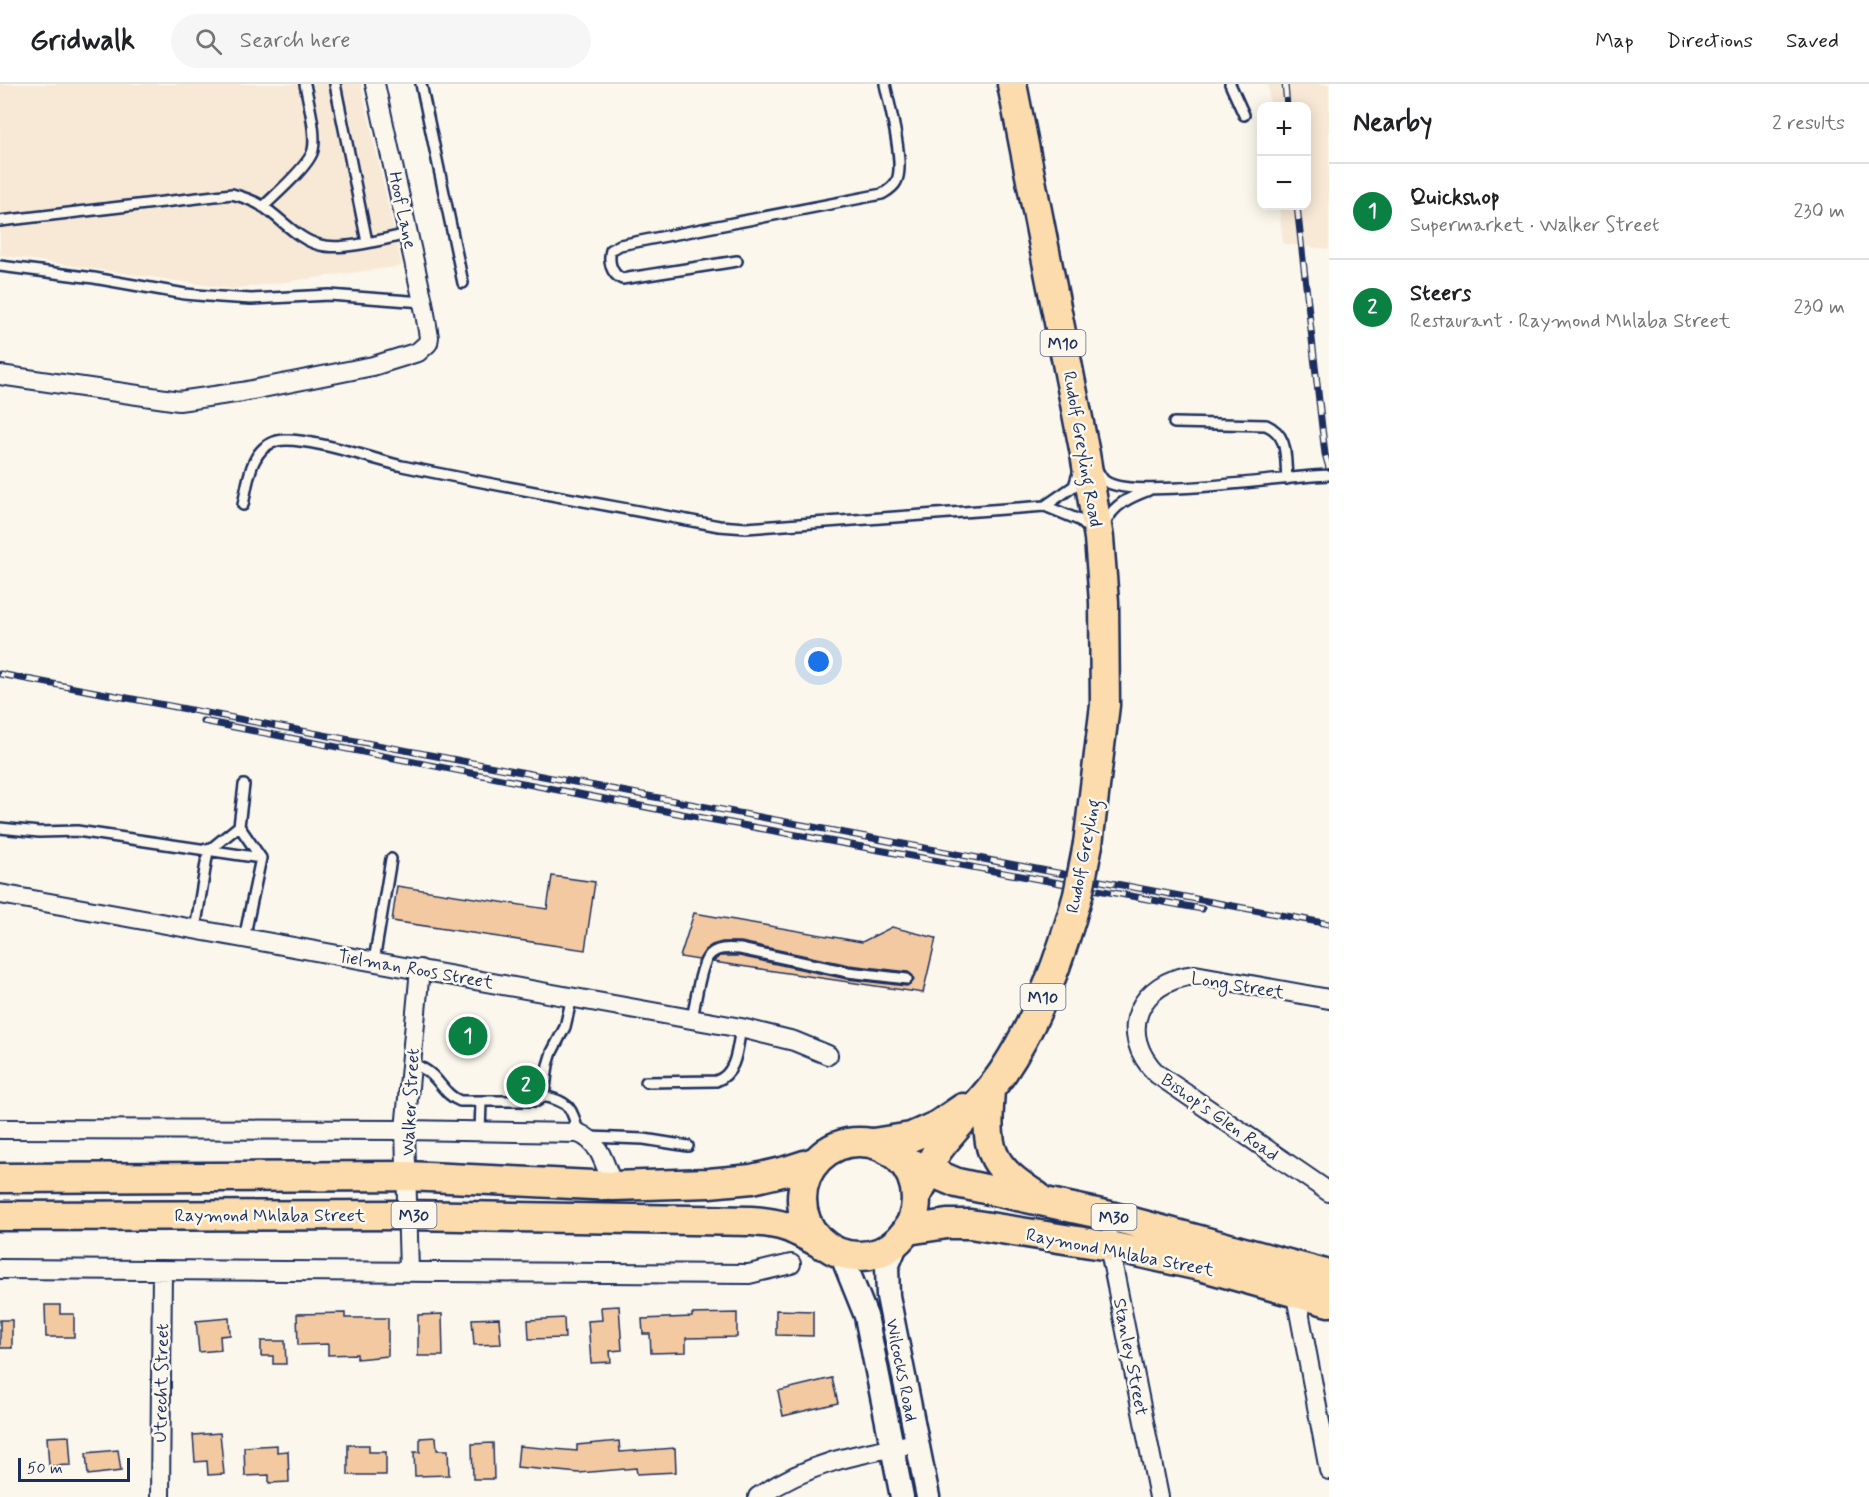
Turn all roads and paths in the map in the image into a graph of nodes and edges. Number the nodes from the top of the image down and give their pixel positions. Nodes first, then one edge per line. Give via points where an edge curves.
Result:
1 (305, 84) edge
2 (335, 84) edge
3 (375, 84) edge
4 (421, 84) edge
5 (885, 84) edge
6 (1012, 84) edge
7 (1230, 84) edge
8 (1244, 116) dead end
9 (263, 207) junction
10 (0, 221) edge
11 (408, 234) junction
12 (367, 242) junction
13 (736, 261) dead end
14 (0, 266) edge
15 (463, 283) dead end
16 (423, 302) junction
17 (0, 375) edge
18 (1174, 423) dead end
19 (1085, 454) junction
20 (1327, 475) edge
21 (1287, 478) junction
22 (1329, 485) edge
23 (1149, 490) junction
24 (243, 505) dead end
25 (1045, 506) junction
26 (1099, 538) junction
27 (1104, 602) joint
28 (244, 785) dead end
29 (239, 826) junction
30 (0, 828) edge
31 (208, 851) junction
32 (261, 858) junction
33 (391, 859) dead end
34 (0, 894) edge
35 (195, 930) junction
36 (244, 939) junction
37 (374, 961) junction
38 (420, 969) junction
39 (907, 979) dead end
40 (1152, 992) joint
41 (572, 997) junction
42 (1329, 999) edge
43 (692, 1019) junction
44 (741, 1028) junction
45 (828, 1055) dead end
46 (411, 1062) junction
47 (645, 1082) dead end
48 (990, 1090) junction
49 (544, 1096) junction
50 (480, 1102) junction
51 (0, 1129) edge
52 (405, 1130) junction
53 (480, 1132) junction
54 (583, 1135) junction
55 (873, 1143) junction
56 (688, 1146) dead end
57 (900, 1159) junction
58 (814, 1162) junction
59 (928, 1171) junction
60 (407, 1176) junction
61 (0, 1178) edge
62 (614, 1186) junction
63 (1329, 1192) edge
64 (917, 1197) junction
65 (1049, 1204) junction
66 (407, 1215) junction
67 (0, 1216) edge
68 (1110, 1216) junction
69 (902, 1237) junction
70 (1109, 1246) junction
71 (832, 1250) junction
72 (791, 1264) dead end
73 (0, 1269) edge
74 (162, 1270) junction
75 (410, 1271) junction
76 (1329, 1275) edge
77 (1294, 1279) junction
78 (1329, 1302) edge
79 (917, 1443) junction
80 (892, 1447) junction
81 (1329, 1470) edge
82 (160, 1497) edge
83 (758, 1497) edge
84 (902, 1497) edge
85 (928, 1497) edge
86 (1159, 1497) edge

1 - 9 lane via 314,150
2 - 12 lane
3 - 11 street, Hoof Lane
4 - 15 lane
5 - 13 lane via 900,172 897,182 882,194 620,245 609,256 612,271 622,279
6 - 19 main road, Rudolf Greyling Road / M10
7 - 8 lane
9 - 10 lane via 232,194
9 - 12 lane via 319,245 333,248
11 - 12 lane
11 - 16 street, Hoof Lane
14 - 16 lane via 220,297 328,295
16 - 17 street, Hoof Lane via 429,337 418,352 327,376 188,400
18 - 21 lane via 1274,428 1284,442
19 - 23 lane via 1105,481
19 - 25 lane via 1074,486
19 - 26 main road, Rudolf Greyling Road / M10
20 - 21 lane
20 - 22 lane
21 - 23 lane
23 - 26 lane via 1126,498 1108,516
24 - 25 lane via 259,451 279,440 313,443 400,465 719,526
25 - 26 lane via 1079,519
26 - 27 main road, Rudolf Greyling Road / M10
27 - 48 main road, Rudolf Greyling / M10, bridge via 1105,705 1078,895 1044,995
28 - 29 lane
29 - 31 lane
29 - 32 lane
30 - 31 lane via 77,831
31 - 32 lane
31 - 35 lane
32 - 36 lane
33 - 37 lane
34 - 35 street, Tielman Roos Street
35 - 36 street, Tielman Roos Street
36 - 37 street, Tielman Roos Street
37 - 38 street, Tielman Roos Street
38 - 41 street, Tielman Roos Street
38 - 46 street, Walker Street
39 - 43 lane via 848,972 726,948 708,956
40 - 42 street, Long Street via 1180,977 1195,975
40 - 63 street, Bishop's Glen Road via 1143,1003 1135,1033 1145,1062
41 - 43 street, Tielman Roos Street
41 - 49 lane via 565,1027 548,1065
43 - 44 street, Tielman Roos Street
44 - 45 street, Tielman Roos Street via 794,1041
44 - 47 lane via 734,1064 723,1079
46 - 50 lane via 433,1076 450,1097
46 - 52 street, Walker Street
48 - 55 main road, Rudolf Greyling / M10 via 938,1125 911,1137
48 - 59 main road, Rudolf Greyling / M10 via 936,1152
48 - 65 main road via 988,1135 996,1160 1006,1174
49 - 50 lane via 531,1102
49 - 54 lane via 569,1107
50 - 53 lane
51 - 52 street
52 - 53 street
52 - 60 street, Walker Street
53 - 54 street
54 - 56 lane
54 - 62 street via 596,1145
55 - 57 main road, Raymond Mhlaba Street / M30
55 - 58 main road, M30 via 841,1144
57 - 59 main road, Raymond Mhlaba Street / M30
57 - 64 main road via 910,1172
58 - 62 main road, M30 via 752,1179
58 - 71 main road via 801,1196 803,1215 811,1231
59 - 64 main road, Rudolf Greyling / M10
59 - 65 main road, Raymond Mhlaba Street / M30 via 957,1183
60 - 61 main road, M30
60 - 62 main road, M30
60 - 66 street, Walker Street
64 - 69 main road via 915,1214
65 - 68 main road, Raymond Mhlaba Street / M30
66 - 67 main road, Raymond Mhlaba Street / M30
66 - 71 main road, Raymond Mhlaba Street / M30 via 772,1222 790,1227
66 - 75 street, Walker Street
68 - 70 street, Stanley Street
68 - 77 main road, Raymond Mhlaba Street / M30
69 - 70 main road, Raymond Mhlaba Street / M30 via 947,1224 970,1224
69 - 71 main road, Raymond Mhlaba Street / M30 via 880,1254 860,1257
69 - 79 street, Wilcocks Road via 887,1267 888,1296
70 - 77 main road, Raymond Mhlaba Street / M30 via 1204,1267
70 - 86 street, Stanley Street
71 - 80 street, Wilcocks Road via 866,1316
72 - 75 street via 749,1274
73 - 74 street
74 - 75 street
74 - 82 street, Utrecht Street
76 - 77 main road, Raymond Mhlaba Street / M30
77 - 78 main road, Raymond Mhlaba Street / M30
77 - 81 street
79 - 80 street
79 - 85 street, Wilcocks Road
80 - 83 street via 824,1463 792,1476
80 - 84 street, Wilcocks Road

